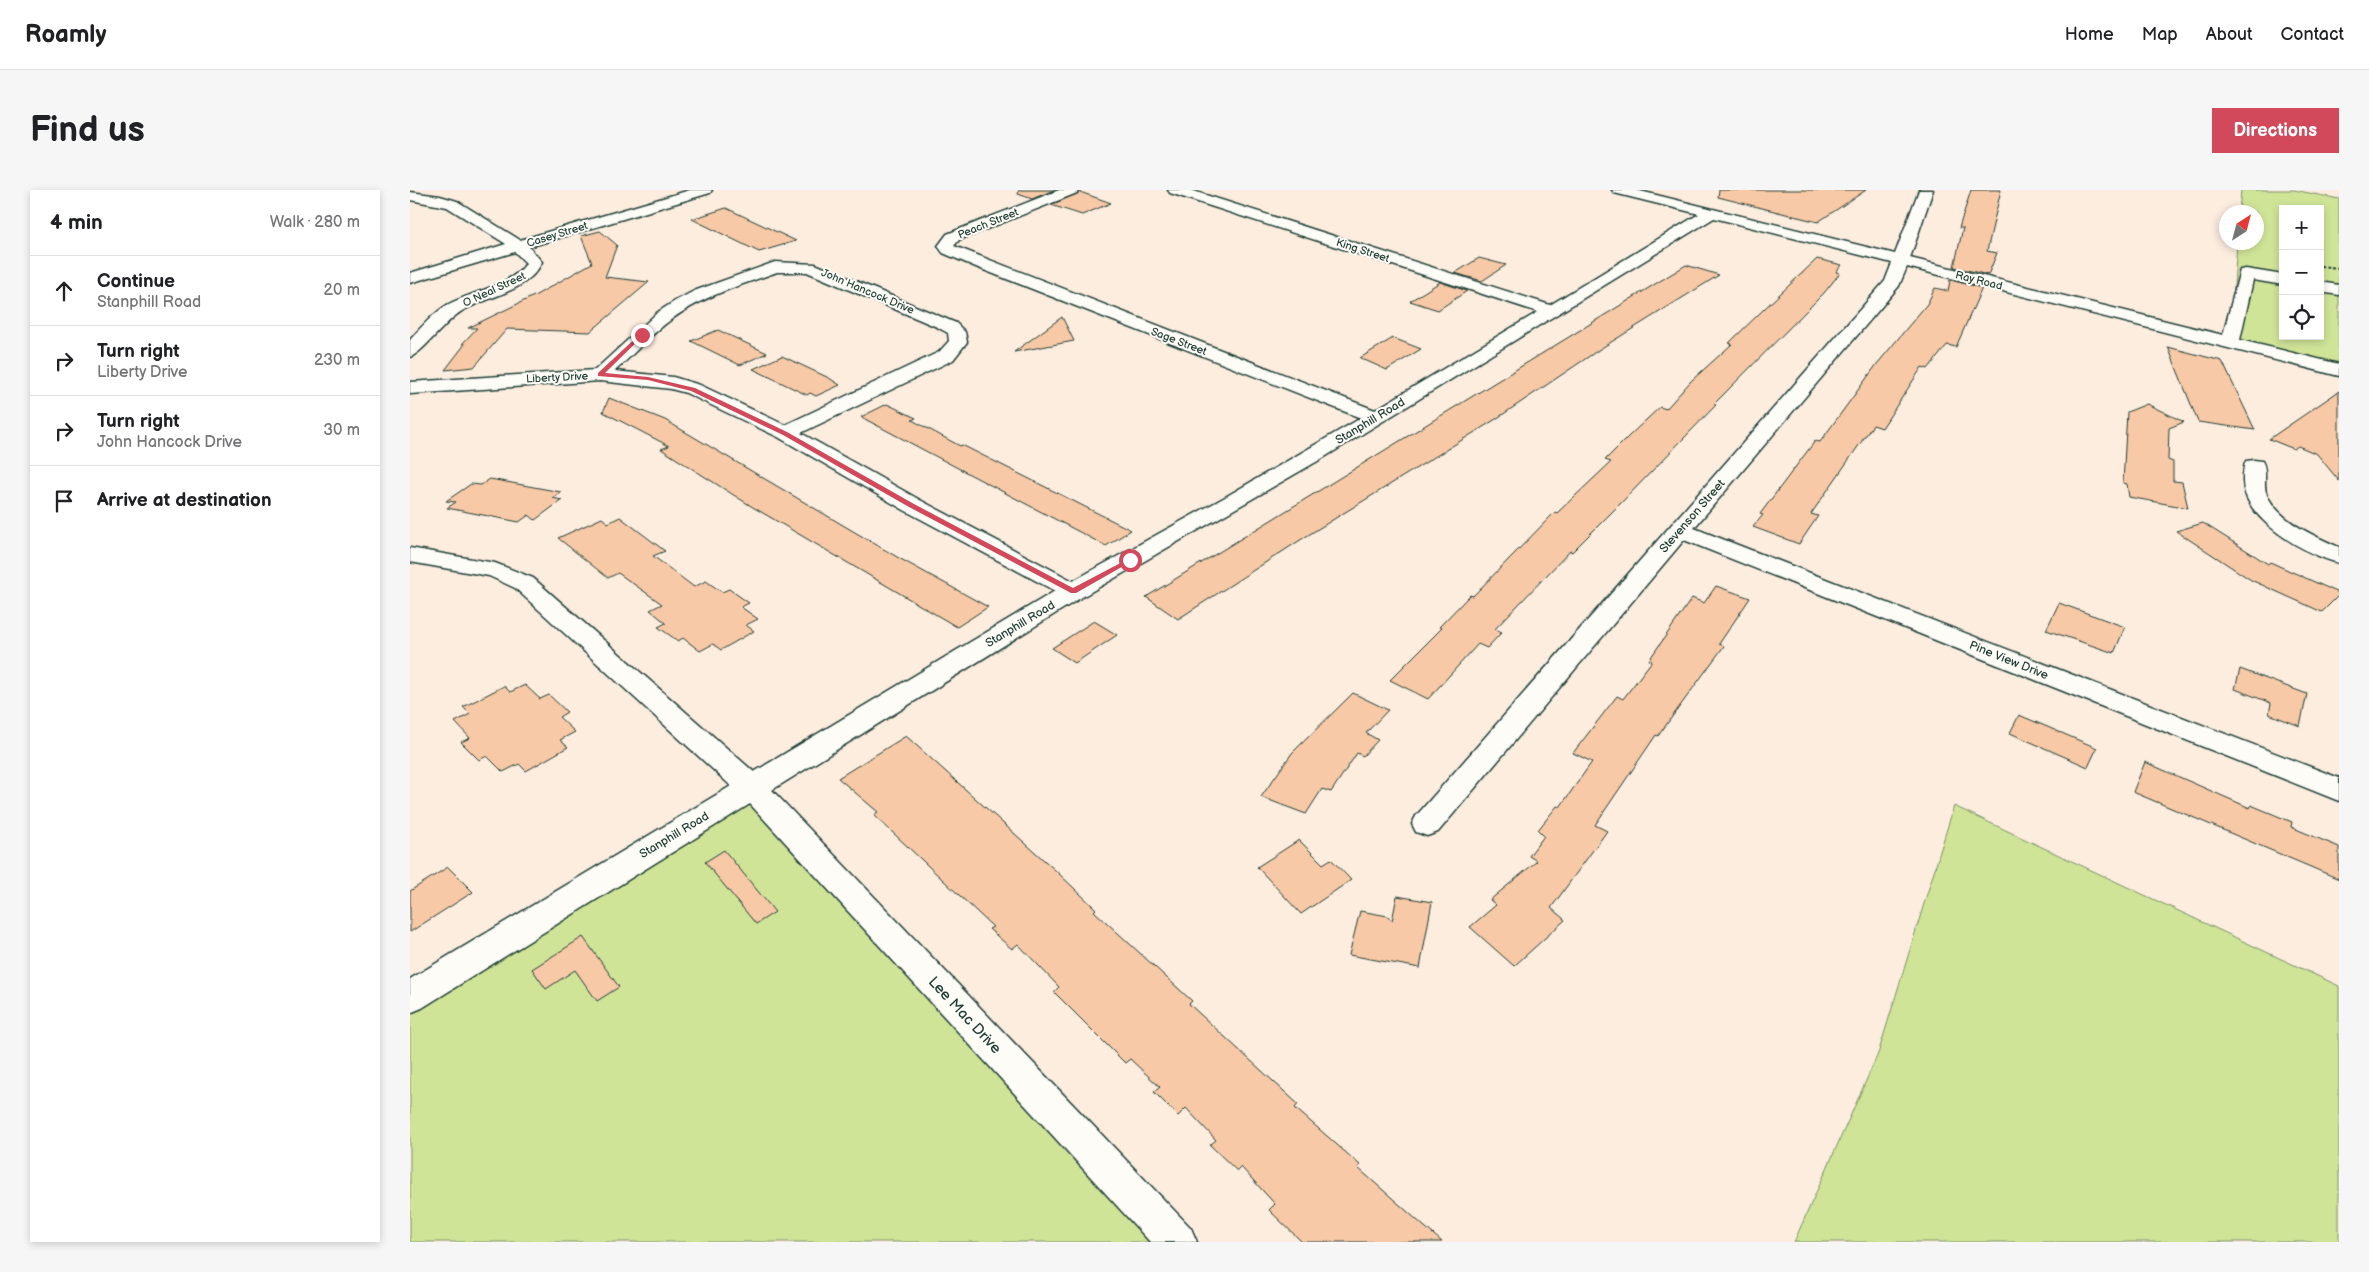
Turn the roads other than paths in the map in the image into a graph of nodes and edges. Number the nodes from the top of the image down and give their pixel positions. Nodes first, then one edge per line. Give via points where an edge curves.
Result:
1 (705, 190) edge
2 (1072, 190) edge
3 (1175, 190) edge
4 (1618, 190) edge
5 (1926, 190) edge
6 (410, 196) edge
7 (1712, 214) junction
8 (520, 246) junction
9 (1900, 260) junction
10 (982, 264) joint
11 (410, 278) edge
12 (2279, 279) edge
13 (2324, 288) edge
14 (2339, 290) edge
15 (1552, 311) junction
16 (2230, 343) junction
17 (410, 351) edge
18 (2339, 370) edge
19 (600, 375) junction
20 (410, 388) edge
21 (1376, 417) junction
22 (785, 433) junction
23 (2254, 466) dead end
24 (1679, 530) junction
25 (410, 555) edge
26 (2339, 556) edge
27 (1073, 591) junction
28 (752, 787) junction
29 (2339, 790) edge
30 (1427, 824) dead end
31 (410, 997) edge
32 (1177, 1242) edge

1 - 8 street, Casey Street
2 - 10 street, Peach Street via 948,241 946,246 949,250
3 - 15 street, King Street
4 - 7 street, Ray Road
5 - 9 street, Stevenson Street
6 - 8 street, O Neal Street via 452,204
7 - 9 street, Ray Road
7 - 15 street, Stanphill Road
8 - 11 street, Casey Street
8 - 17 street, O Neal Street via 533,258 532,270 456,307 434,324
9 - 16 street, Ray Road
9 - 24 street, Stevenson Street via 1893,282
10 - 21 street, Sage Street
12 - 16 street via 2246,274
13 - 14 street
15 - 21 street, Stanphill Road
16 - 18 street, Ray Road
19 - 20 street, Liberty Drive
19 - 22 street, Liberty Drive via 648,379 686,387
19 - 22 street, John Hancock Drive via 659,320 681,305 761,271 784,266 809,267 943,323 959,334 958,342 946,356
21 - 27 street, Stanphill Road
22 - 27 street, Liberty Drive
23 - 26 street via 2254,490 2272,516 2290,530
24 - 29 street, Pine View Drive
24 - 30 street, Stevenson Street
25 - 28 street, Lee Mac Drive via 495,570 524,583
27 - 28 street, Stanphill Road
28 - 31 street, Stanphill Road
28 - 32 street, Lee Mac Drive

